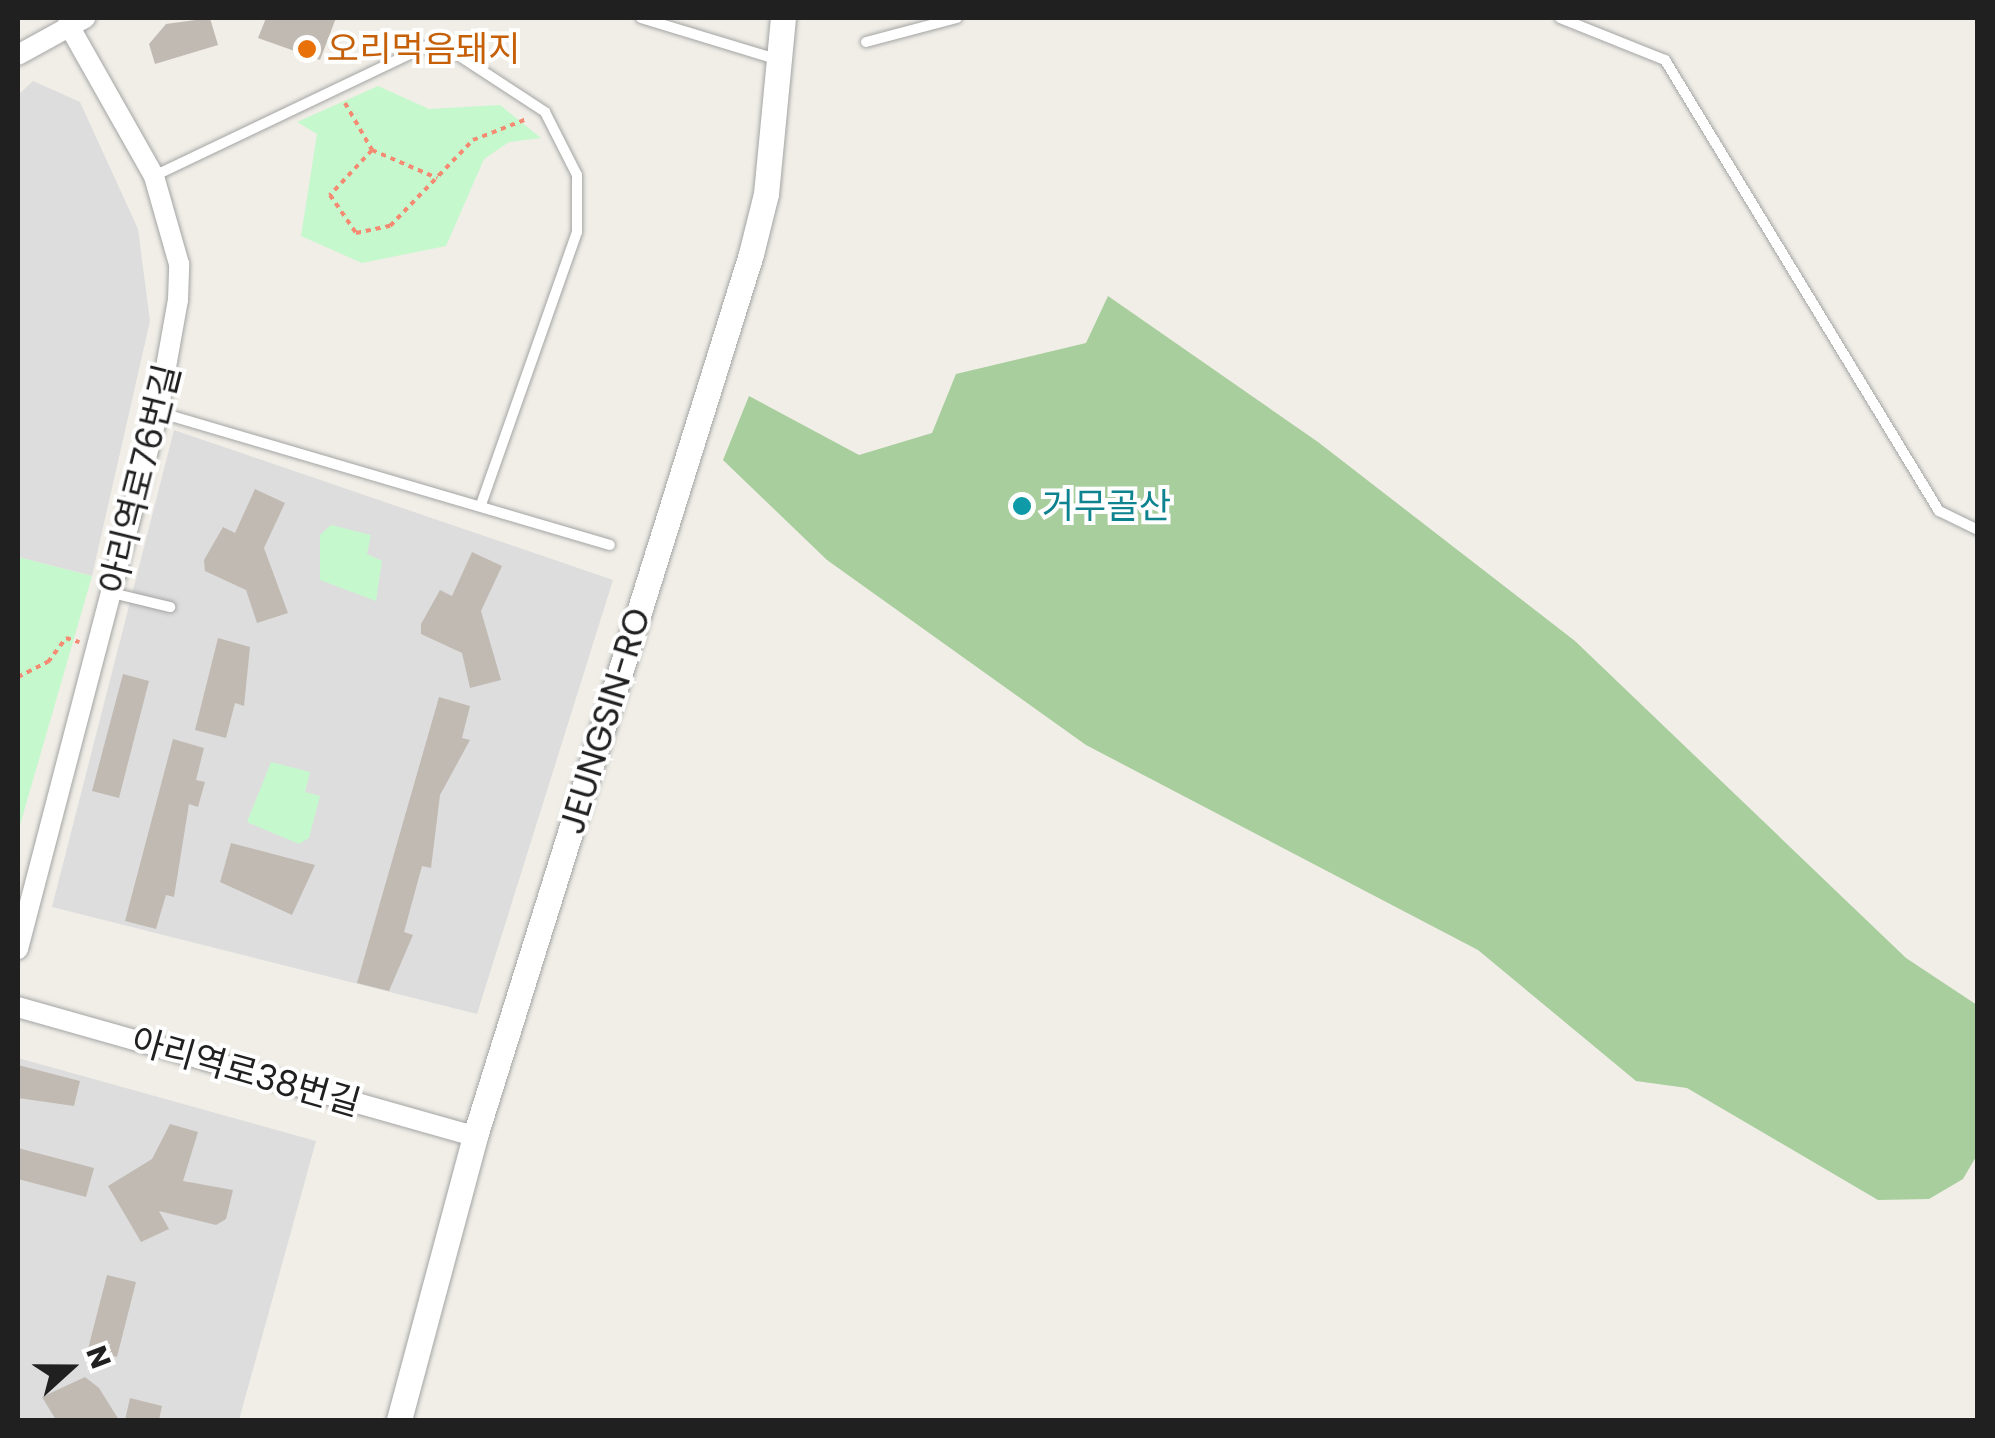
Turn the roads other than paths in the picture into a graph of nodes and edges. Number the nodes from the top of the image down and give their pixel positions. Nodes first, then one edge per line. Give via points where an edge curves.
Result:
1 (641, 18) edge
2 (784, 18) edge
3 (957, 18) edge
4 (1560, 18) edge
5 (76, 21) edge
6 (866, 42) dead end
7 (18, 55) edge
8 (780, 61) junction
9 (154, 176) junction
10 (158, 412) junction
11 (482, 502) junction
12 (1978, 530) edge
13 (610, 545) dead end
14 (112, 593) junction
15 (170, 607) dead end
16 (18, 950) edge
17 (18, 1007) edge
18 (474, 1136) junction
19 (400, 1420) edge

1 - 8 lane
2 - 8 street, JEUNGSIN-RO
3 - 6 lane
4 - 12 lane via 1665,60 1939,511
5 - 7 street
5 - 9 street, 아리역로76번길
8 - 18 street, JEUNGSIN-RO via 751,254
9 - 10 street, 아리역로76번길 via 179,264
9 - 11 lane via 427,46 456,53 546,112 577,175 577,232
10 - 11 lane
10 - 14 street, 아리역로76번길
11 - 13 lane
14 - 15 lane
14 - 16 street, 아리역로76번길
17 - 18 street, 아리역로38번길
18 - 19 street, JEUNGSIN-RO

